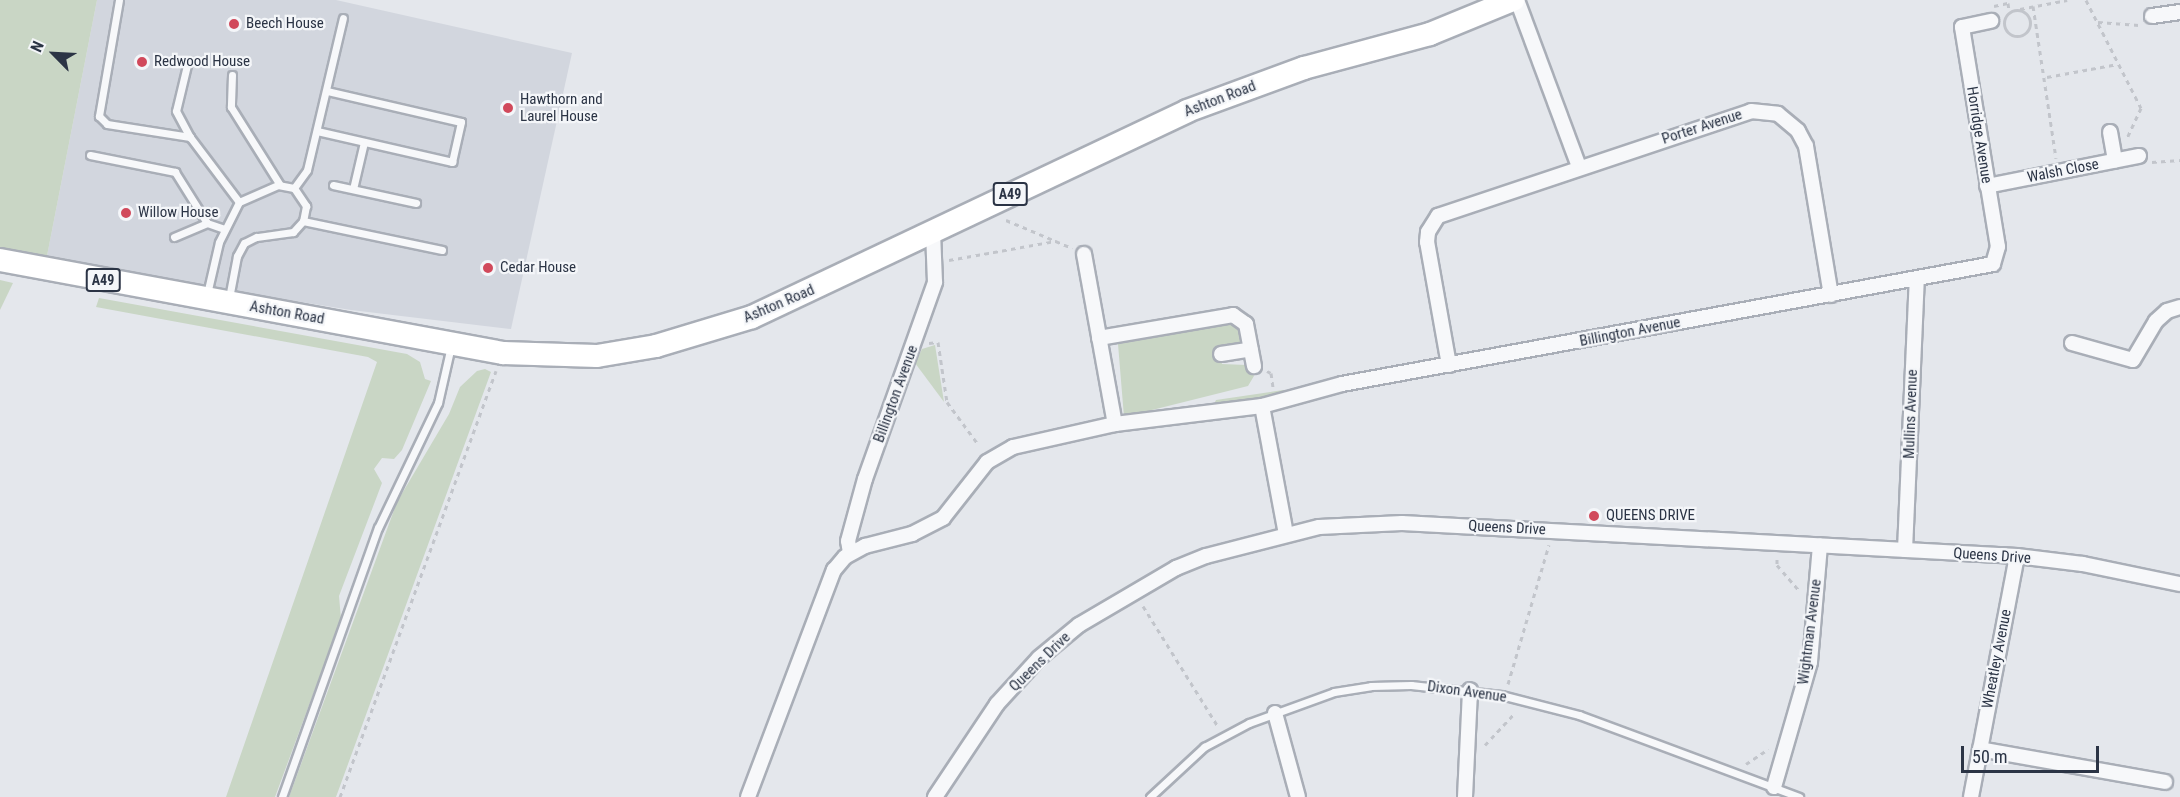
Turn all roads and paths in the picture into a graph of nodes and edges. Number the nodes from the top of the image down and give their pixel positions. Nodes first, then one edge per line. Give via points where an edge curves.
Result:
1 (119, 0) edge
2 (1515, 0) edge
3 (2067, 0) edge
4 (2086, 0) edge
5 (2033, 6) junction
6 (2018, 9) junction
7 (2180, 12) edge
8 (2152, 16) joint
9 (344, 18) dead end
10 (1991, 21) dead end
11 (2098, 22) junction
12 (188, 61) dead end
13 (2118, 64) junction
14 (232, 75) dead end
15 (2047, 77) junction
16 (327, 91) junction
17 (317, 131) junction
18 (2110, 132) dead end
19 (190, 137) junction
20 (364, 142) junction
21 (90, 155) dead end
22 (2139, 156) joint
23 (2180, 160) edge
24 (2115, 161) junction
25 (1579, 167) junction
26 (2058, 172) junction
27 (333, 184) dead end
28 (280, 185) junction
29 (1987, 186) junction
30 (294, 188) junction
31 (353, 189) junction
32 (239, 202) junction
33 (416, 203) dead end
34 (1002, 218) dead end
35 (303, 221) junction
36 (207, 224) junction
37 (224, 229) junction
38 (933, 233) junction
39 (174, 237) dead end
40 (1056, 241) junction
41 (442, 250) dead end
42 (1084, 254) joint
43 (0, 260) edge
44 (936, 262) junction
45 (1987, 267) joint
46 (1917, 279) junction
47 (1831, 295) junction
48 (217, 301) junction
49 (2180, 307) edge
50 (1099, 338) junction
51 (451, 342) junction
52 (915, 343) junction
53 (2072, 343) dead end
54 (1251, 349) junction
55 (502, 354) junction
56 (1221, 354) dead end
57 (1449, 365) junction
58 (1254, 366) joint
59 (1269, 404) junction
60 (1114, 424) junction
61 (978, 444) dead end
62 (1286, 534) junction
63 (1550, 543) dead end
64 (1820, 545) junction
65 (1905, 550) junction
66 (850, 554) junction
67 (2017, 556) junction
68 (1778, 559) dead end
69 (2180, 584) edge
70 (1804, 596) dead end
71 (1142, 604) dead end
72 (1508, 684) dead end
73 (1470, 690) junction
74 (1275, 713) junction
75 (1514, 715) dead end
76 (1218, 726) dead end
77 (1778, 743) dead end
78 (1485, 745) dead end
79 (1980, 748) junction
80 (1746, 764) dead end
81 (2165, 783) dead end
82 (1774, 788) junction
83 (282, 797) edge
84 (340, 797) edge
85 (748, 797) edge
86 (935, 797) edge
87 (1150, 797) edge
88 (1298, 797) edge
89 (1465, 797) edge
90 (1799, 797) edge
91 (1971, 797) edge

1 - 19 lane via 99,116 107,124
2 - 25 street
2 - 38 main road, Ashton Road / A49 via 1430,34 1304,69 1187,111
3 - 5 path
4 - 11 path
5 - 6 path
5 - 15 path
6 - 6 path via 2031,20 2029,29 2019,36 2007,32 2004,24 2009,11
7 - 8 street
8 - 11 path via 2143,25
9 - 16 lane
10 - 29 street, Horridge Avenue via 1962,27
11 - 13 path
12 - 19 lane via 176,111
13 - 15 path
13 - 24 path via 2141,108
14 - 28 lane via 231,107
15 - 26 path via 2050,96 2045,97
16 - 17 lane
16 - 20 lane via 461,122 452,162
17 - 20 lane
17 - 30 lane via 307,170
18 - 24 street
19 - 32 lane
20 - 31 lane
21 - 36 lane via 175,172
22 - 23 path via 2159,164
22 - 24 street, Walsh Close
24 - 26 street, Walsh Close
25 - 47 street, Porter Avenue via 1751,111 1778,114 1798,131 1806,146
25 - 57 street, Porter Avenue via 1446,211 1432,224 1427,242
26 - 29 street, Walsh Close
27 - 31 lane
28 - 30 lane
28 - 32 lane
29 - 45 street, Horridge Avenue via 1999,254
30 - 35 lane via 306,206
31 - 33 lane
32 - 37 lane
34 - 40 path
35 - 41 lane
35 - 48 lane via 293,232 256,237 244,243
36 - 37 lane
36 - 39 lane
37 - 48 lane
38 - 44 street, Billington Avenue
38 - 55 main road, Ashton Road / A49 via 762,312 656,346 597,356
40 - 42 path
40 - 44 path
42 - 50 street
43 - 48 main road, Ashton Road / A49
44 - 52 street, Billington Avenue via 935,282
45 - 46 street, Billington Avenue
46 - 47 street, Billington Avenue
46 - 65 street, Mullins Avenue
47 - 57 street, Billington Avenue
48 - 51 main road, Ashton Road / A49
49 - 53 street via 2167,311 2156,321 2133,360
50 - 54 street via 1226,314 1246,324
50 - 60 street
51 - 55 main road, Ashton Road / A49
51 - 83 lane via 438,403 378,528
52 - 61 path via 938,342 947,402
52 - 66 street, Billington Avenue via 865,478 848,541
54 - 56 street
54 - 58 street
55 - 84 path
57 - 59 street, Billington Avenue via 1342,384
58 - 59 path via 1271,373
59 - 60 street, Billington Avenue
59 - 62 street
60 - 66 street, Billington Avenue via 1014,447 987,462 943,518 912,534 873,543
62 - 64 street, Queens Drive via 1330,526 1402,523
62 - 86 street, Queens Drive via 1176,568 1116,600 1062,638 997,704
63 - 72 path
64 - 65 street, Queens Drive
64 - 82 street, Wightman Avenue via 1810,662
65 - 67 street, Queens Drive
66 - 85 street, Billington Avenue via 827,582
67 - 69 street, Queens Drive via 2083,564
67 - 79 street, Wheatley Avenue
68 - 70 path via 1777,565
71 - 76 path
73 - 74 lane, Dixon Avenue via 1371,686 1334,692
73 - 82 lane, Dixon Avenue via 1579,714
73 - 89 street
74 - 87 lane, Dixon Avenue via 1204,747
74 - 88 street
75 - 78 path via 1490,745
77 - 80 path via 1749,758
79 - 81 street
79 - 91 street, Wheatley Avenue
82 - 90 lane, Dixon Avenue

